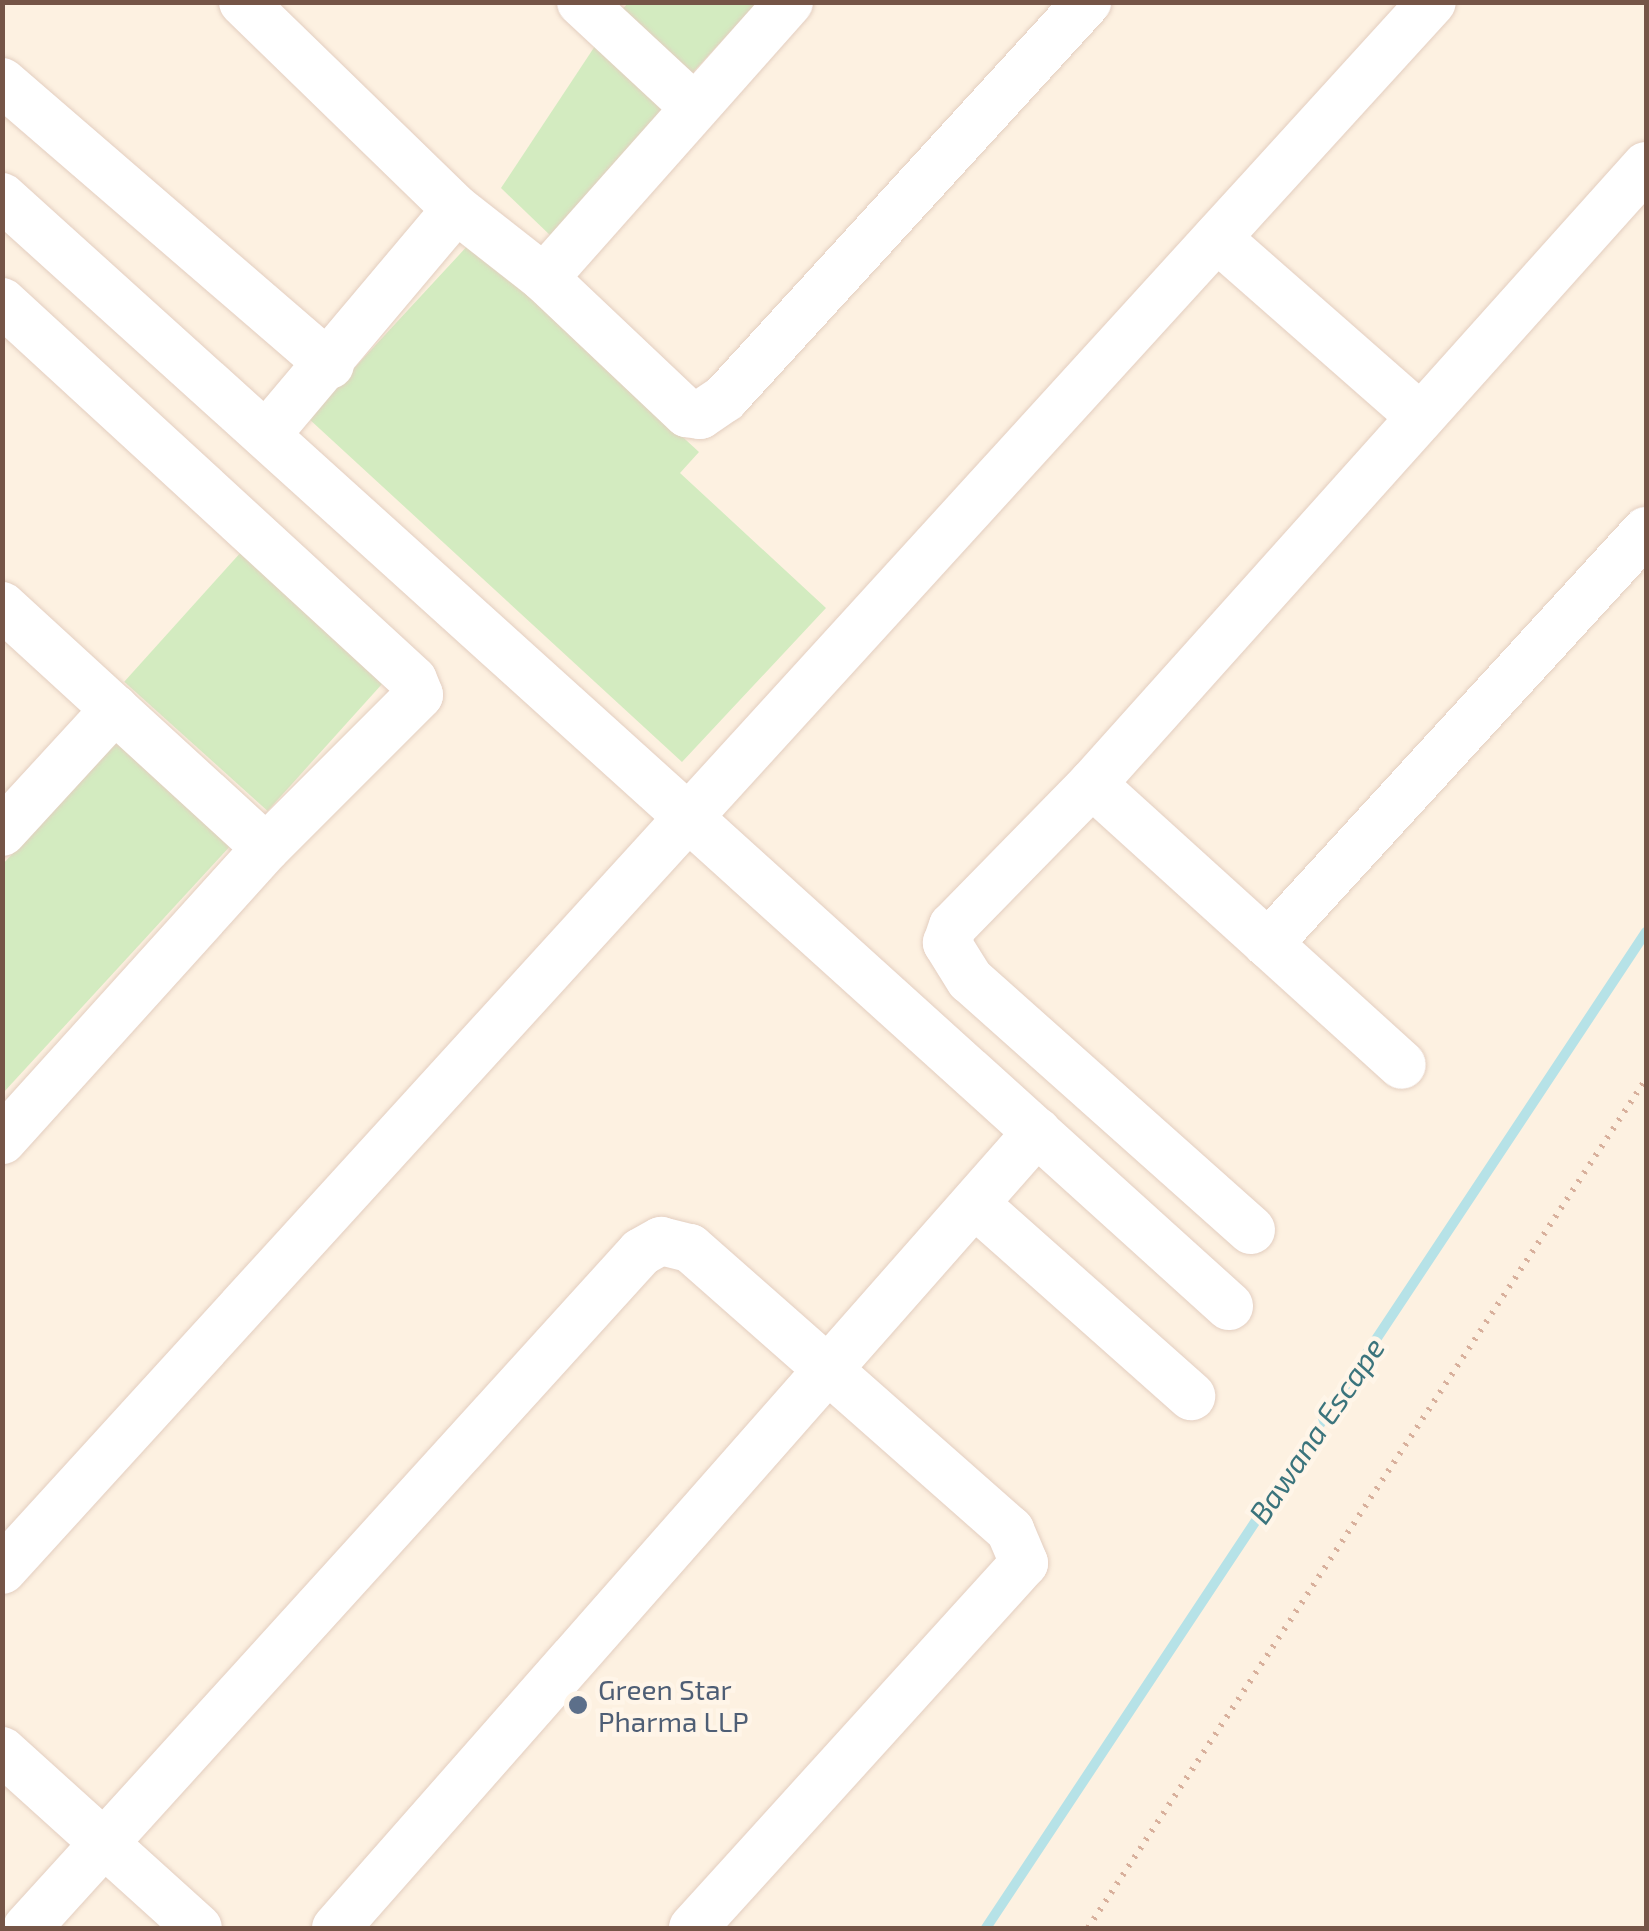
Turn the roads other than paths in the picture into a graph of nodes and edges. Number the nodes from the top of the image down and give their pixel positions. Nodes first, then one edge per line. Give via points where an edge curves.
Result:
1 (243, 2) edge
2 (580, 2) edge
3 (788, 2) edge
4 (1088, 2) edge
5 (1432, 2) edge
6 (2, 82) edge
7 (694, 106) junction
8 (1646, 166) edge
9 (2, 197) edge
10 (456, 209) junction
11 (1217, 238) junction
12 (544, 278) junction
13 (2, 302) edge
14 (330, 365) junction
15 (1421, 418) junction
16 (266, 435) junction
17 (1646, 531) edge
18 (2, 606) edge
19 (114, 709) junction
20 (1092, 784) junction
21 (689, 818) junction
22 (2, 832) edge
23 (266, 848) junction
24 (1268, 944) junction
25 (1402, 1064) dead end
26 (1038, 1132) junction
27 (2, 1140) edge
28 (976, 1205) junction
29 (1252, 1230) dead end
30 (1229, 1306) dead end
31 (831, 1375) junction
32 (1190, 1396) dead end
33 (2, 1570) edge
34 (2, 1750) edge
35 (105, 1844) junction
36 (27, 1928) edge
37 (198, 1928) edge
38 (336, 1928) edge
39 (693, 1928) edge

1 - 10 street
2 - 7 street
3 - 7 street
4 - 12 street via 713,410 687,413
5 - 11 street
6 - 14 street
7 - 12 street
8 - 15 street
9 - 16 street
10 - 12 street
10 - 14 street
11 - 15 street
11 - 21 street
13 - 23 street via 413,680 413,708
14 - 16 street
15 - 20 street
16 - 21 street
17 - 24 street
18 - 19 street
19 - 22 street
19 - 23 street
20 - 24 street
20 - 29 street via 953,926 950,957
21 - 26 street
21 - 33 street
23 - 27 street
24 - 25 street
26 - 28 street
26 - 30 street
28 - 31 street
28 - 32 street
31 - 35 street via 690,1248 661,1240 641,1252
31 - 38 street
31 - 39 street via 1010,1530 1024,1563
34 - 35 street
35 - 36 street
35 - 37 street

